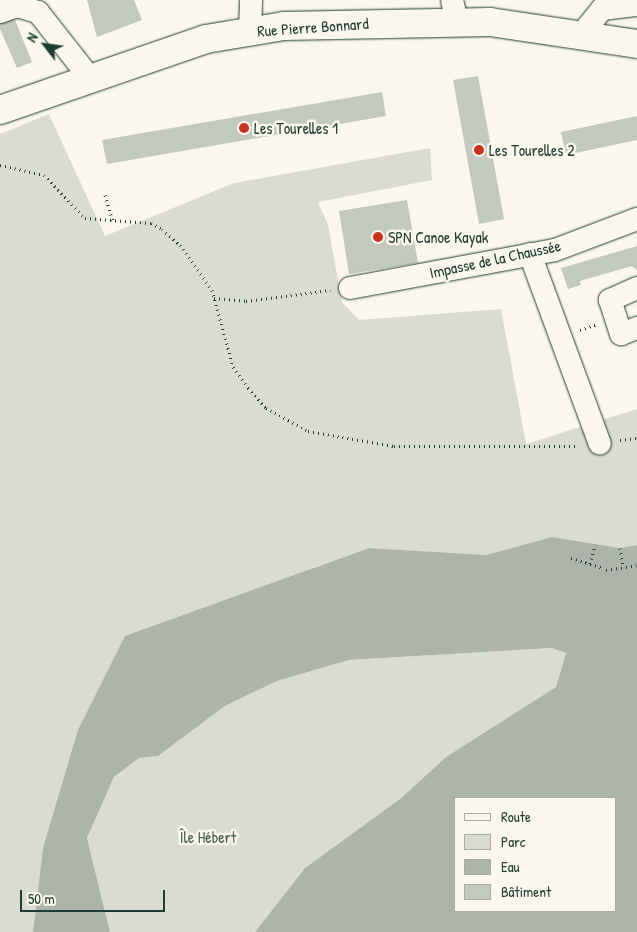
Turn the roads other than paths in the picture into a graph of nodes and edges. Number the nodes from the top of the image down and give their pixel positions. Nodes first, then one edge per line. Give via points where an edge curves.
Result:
1 (251, 0) edge
2 (637, 5) edge
3 (1, 9) edge
4 (454, 10) edge
5 (250, 32) junction
6 (581, 35) junction
7 (637, 44) edge
8 (90, 78) junction
9 (2, 110) edge
10 (637, 219) edge
11 (530, 254) junction
12 (350, 288) road end
13 (637, 288) edge
14 (637, 328) edge
15 (600, 444) road end

1 - 5 street
2 - 6 street via 602,10
3 - 8 street via 17,6 38,12
4 - 5 main road, Rue Pierre Bonnard
4 - 6 main road, Rue Pierre Bonnard
5 - 8 main road, Rue Pierre Bonnard via 206,39
6 - 7 main road, Rue Pierre Bonnard
8 - 9 main road, Rue Pierre Bonnard
10 - 11 street, Impasse de la Chaussée
11 - 12 street, Impasse de la Chaussée
11 - 15 street
13 - 14 street via 610,300 620,334

